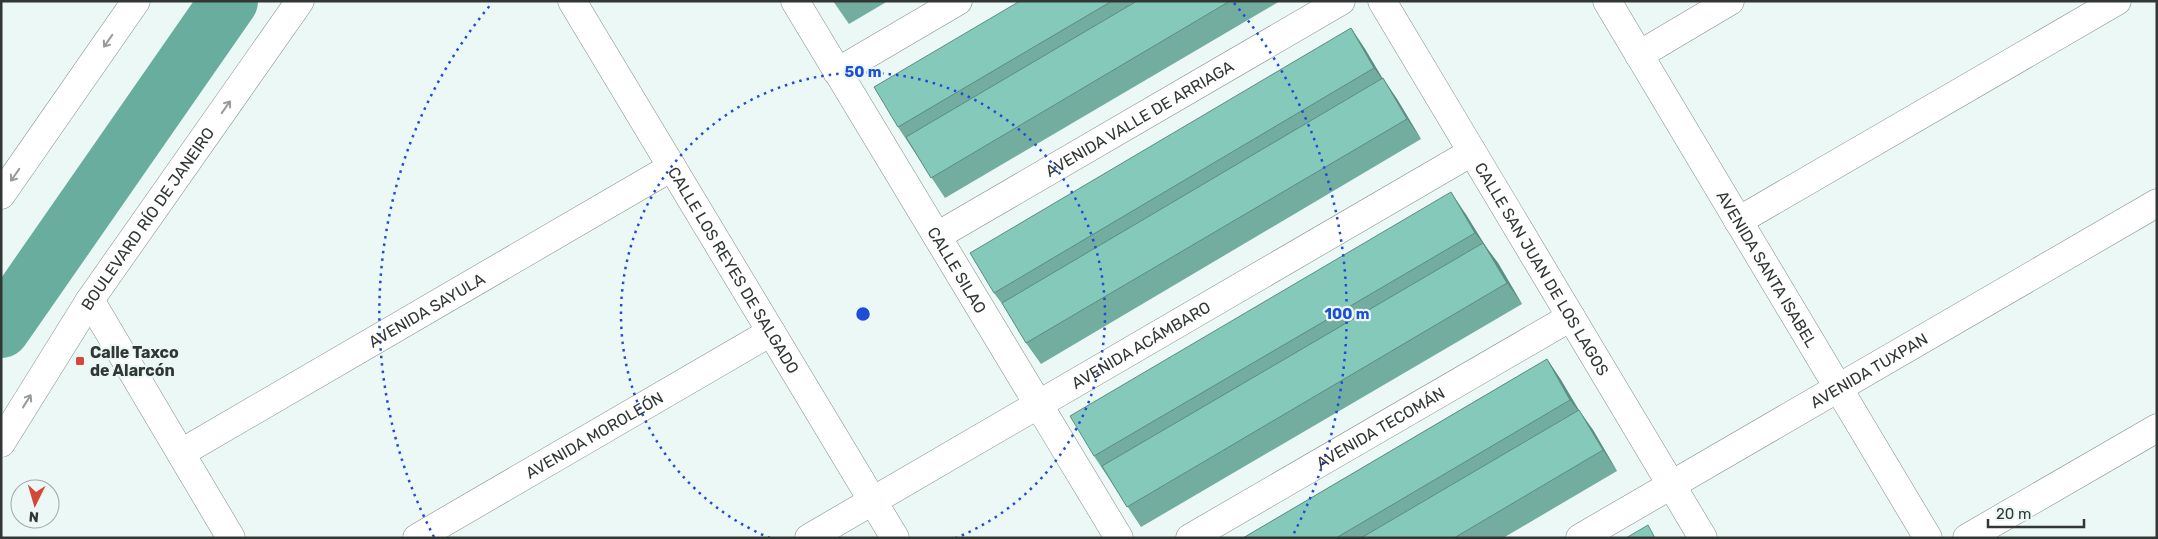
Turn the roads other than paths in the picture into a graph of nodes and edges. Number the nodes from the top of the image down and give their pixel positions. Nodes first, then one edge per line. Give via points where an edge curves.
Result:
1 (136, 1) edge
2 (300, 1) edge
3 (572, 1) edge
4 (795, 1) edge
5 (958, 1) edge
6 (1341, 1) edge
7 (1382, 1) edge
8 (1607, 1) edge
9 (1730, 1) edge
10 (2117, 1) edge
11 (1639, 55) junction
12 (837, 72) junction
13 (1472, 152) junction
14 (672, 167) junction
15 (1, 195) edge
16 (2157, 203) edge
17 (1738, 221) junction
18 (937, 236) junction
19 (90, 300) junction
20 (1571, 317) junction
21 (771, 332) junction
22 (1838, 388) junction
23 (1038, 404) junction
24 (2157, 428) edge
25 (1, 443) edge
26 (181, 453) junction
27 (1672, 485) junction
28 (872, 501) junction
29 (231, 538) edge
30 (417, 538) edge
31 (809, 538) edge
32 (895, 538) edge
33 (1119, 538) edge
34 (1190, 538) edge
35 (1580, 538) edge
36 (1703, 538) edge
37 (1928, 538) edge
38 (1967, 538) edge

1 -> 15 street
19 -> 2 street, BOULEVARD RÍO DE JANEIRO
3 - 14 street, CALLE LOS REYES DE SALGADO
4 - 12 street, CALLE SILAO
5 - 12 street
6 - 18 street, AVENIDA VALLE DE ARRIAGA
7 - 13 street, CALLE SAN JUAN DE LOS LAGOS
8 - 11 street, AVENIDA SANTA ISABEL
9 - 11 street
10 - 17 street
11 - 17 street, AVENIDA SANTA ISABEL
12 - 18 street, CALLE SILAO
13 - 20 street, CALLE SAN JUAN DE LOS LAGOS
13 - 23 street, AVENIDA ACÁMBARO
14 - 21 street, CALLE LOS REYES DE SALGADO
14 - 26 street, AVENIDA SAYULA
16 - 22 street, AVENIDA TUXPAN
17 - 22 street, AVENIDA SANTA ISABEL
18 - 23 street, CALLE SILAO
25 -> 19 street, BOULEVARD RÍO DE JANEIRO
19 - 26 street
20 - 27 street, CALLE SAN JUAN DE LOS LAGOS
20 - 34 street, AVENIDA TECOMÁN
21 - 28 street, CALLE LOS REYES DE SALGADO
21 - 30 street, AVENIDA MOROLEÓN
22 - 27 street, AVENIDA TUXPAN
22 - 37 street, AVENIDA SANTA ISABEL
23 - 28 street, AVENIDA ACÁMBARO
23 - 33 street, CALLE SILAO
24 - 38 street
26 - 29 street
27 - 35 street, AVENIDA TUXPAN
27 - 36 street, CALLE SAN JUAN DE LOS LAGOS
28 - 31 street, AVENIDA ACÁMBARO
28 - 32 street, CALLE LOS REYES DE SALGADO

